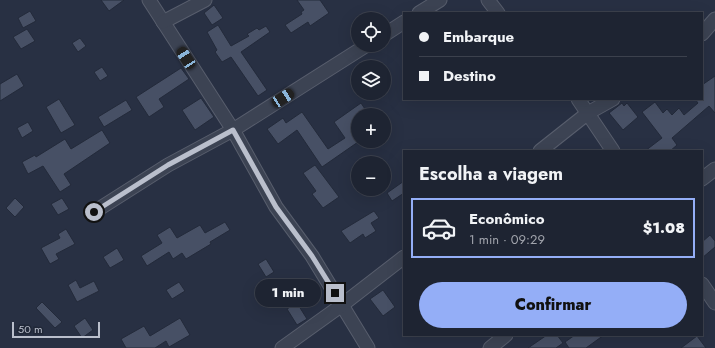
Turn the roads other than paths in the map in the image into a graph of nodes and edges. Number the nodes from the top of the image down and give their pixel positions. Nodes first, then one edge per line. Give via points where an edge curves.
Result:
1 (149, 0) edge
2 (205, 0) edge
3 (440, 0) edge
4 (488, 0) edge
5 (421, 12) edge
6 (497, 12) edge
7 (715, 19) edge
8 (163, 22) junction
9 (403, 23) edge
10 (391, 30) edge
11 (703, 33) edge
12 (356, 52) edge
13 (579, 100) edge
14 (611, 100) edge
15 (588, 113) junction
16 (233, 130) junction
17 (541, 150) edge
18 (612, 150) edge
19 (715, 169) edge
20 (703, 178) edge
21 (94, 212) dead end
22 (403, 258) edge
23 (703, 285) edge
24 (715, 303) edge
25 (342, 305) junction
26 (505, 336) edge
27 (282, 348) edge
28 (368, 348) edge
29 (490, 348) edge

1 - 8 street
2 - 8 street
3 - 5 street
4 - 6 street
7 - 11 street
8 - 16 street
9 - 10 street
12 - 16 street
13 - 15 street
14 - 15 street
15 - 17 street
15 - 18 street
16 - 21 street via 168,165
16 - 25 street via 276,207 312,256
19 - 20 street
22 - 25 street
23 - 24 street
25 - 27 street
25 - 28 street
26 - 29 street

